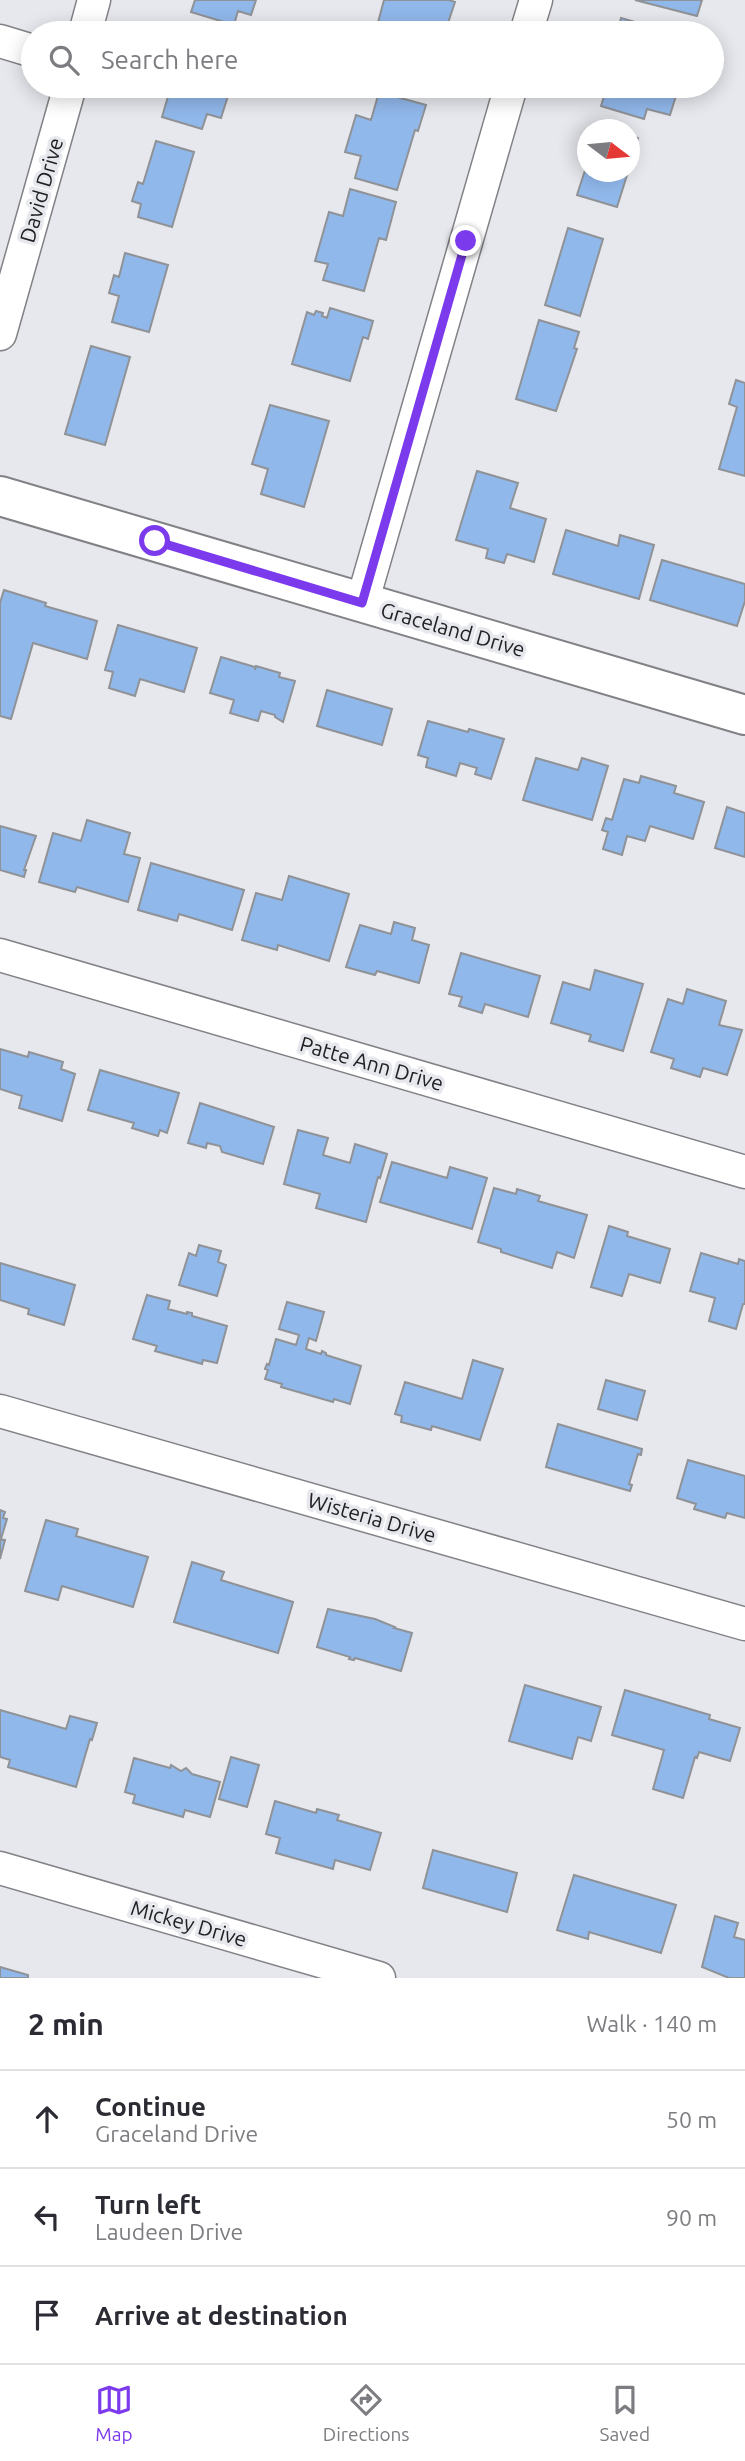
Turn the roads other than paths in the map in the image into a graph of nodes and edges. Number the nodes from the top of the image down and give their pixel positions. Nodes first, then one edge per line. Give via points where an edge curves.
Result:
1 (94, 0) edge
2 (536, 0) edge
3 (88, 21) edge
4 (530, 21) edge
5 (0, 41) edge
6 (21, 47) edge
7 (67, 98) edge
8 (508, 98) edge
9 (0, 334) edge
10 (0, 495) edge
11 (362, 603) junction
12 (745, 715) edge
13 (0, 955) edge
14 (745, 1172) edge
15 (0, 1410) edge
16 (745, 1624) edge
17 (0, 1868) edge
18 (289, 1966) edge
19 (379, 1978) edge

1 - 3 street
2 - 4 street
5 - 6 street
7 - 9 street, David Drive
8 - 11 street
10 - 11 street, Graceland Drive
11 - 12 street, Graceland Drive
13 - 14 street, Patte Ann Drive
15 - 16 street, Wisteria Drive
17 - 18 street, Mickey Drive
18 - 19 street, Mickey Drive

